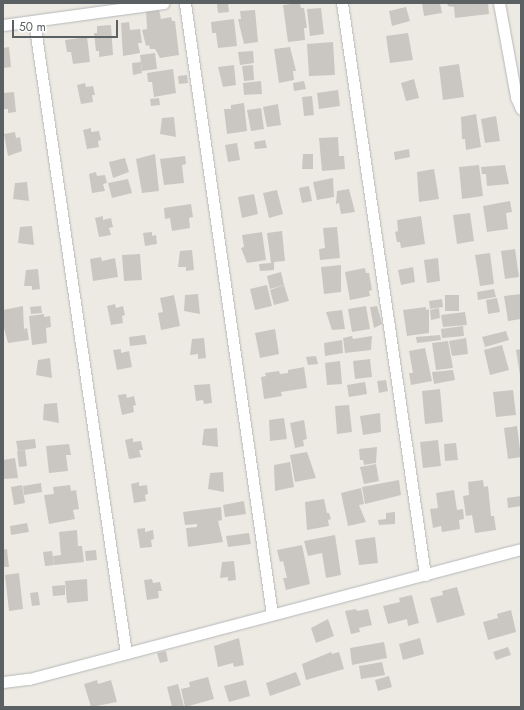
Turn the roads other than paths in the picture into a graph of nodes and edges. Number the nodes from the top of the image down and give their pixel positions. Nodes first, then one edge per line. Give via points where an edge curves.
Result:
1 (163, 3) edge
2 (185, 3) edge
3 (342, 3) edge
4 (499, 3) edge
5 (34, 21) junction
6 (3, 25) edge
7 (521, 109) edge
8 (521, 549) edge
9 (425, 575) junction
10 (272, 614) junction
11 (126, 653) junction
12 (3, 682) edge

1 - 5 street
2 - 10 street
3 - 9 street
4 - 7 street via 516,96
5 - 6 street
5 - 11 street
8 - 9 street
9 - 10 street
10 - 11 street
11 - 12 street via 29,678

